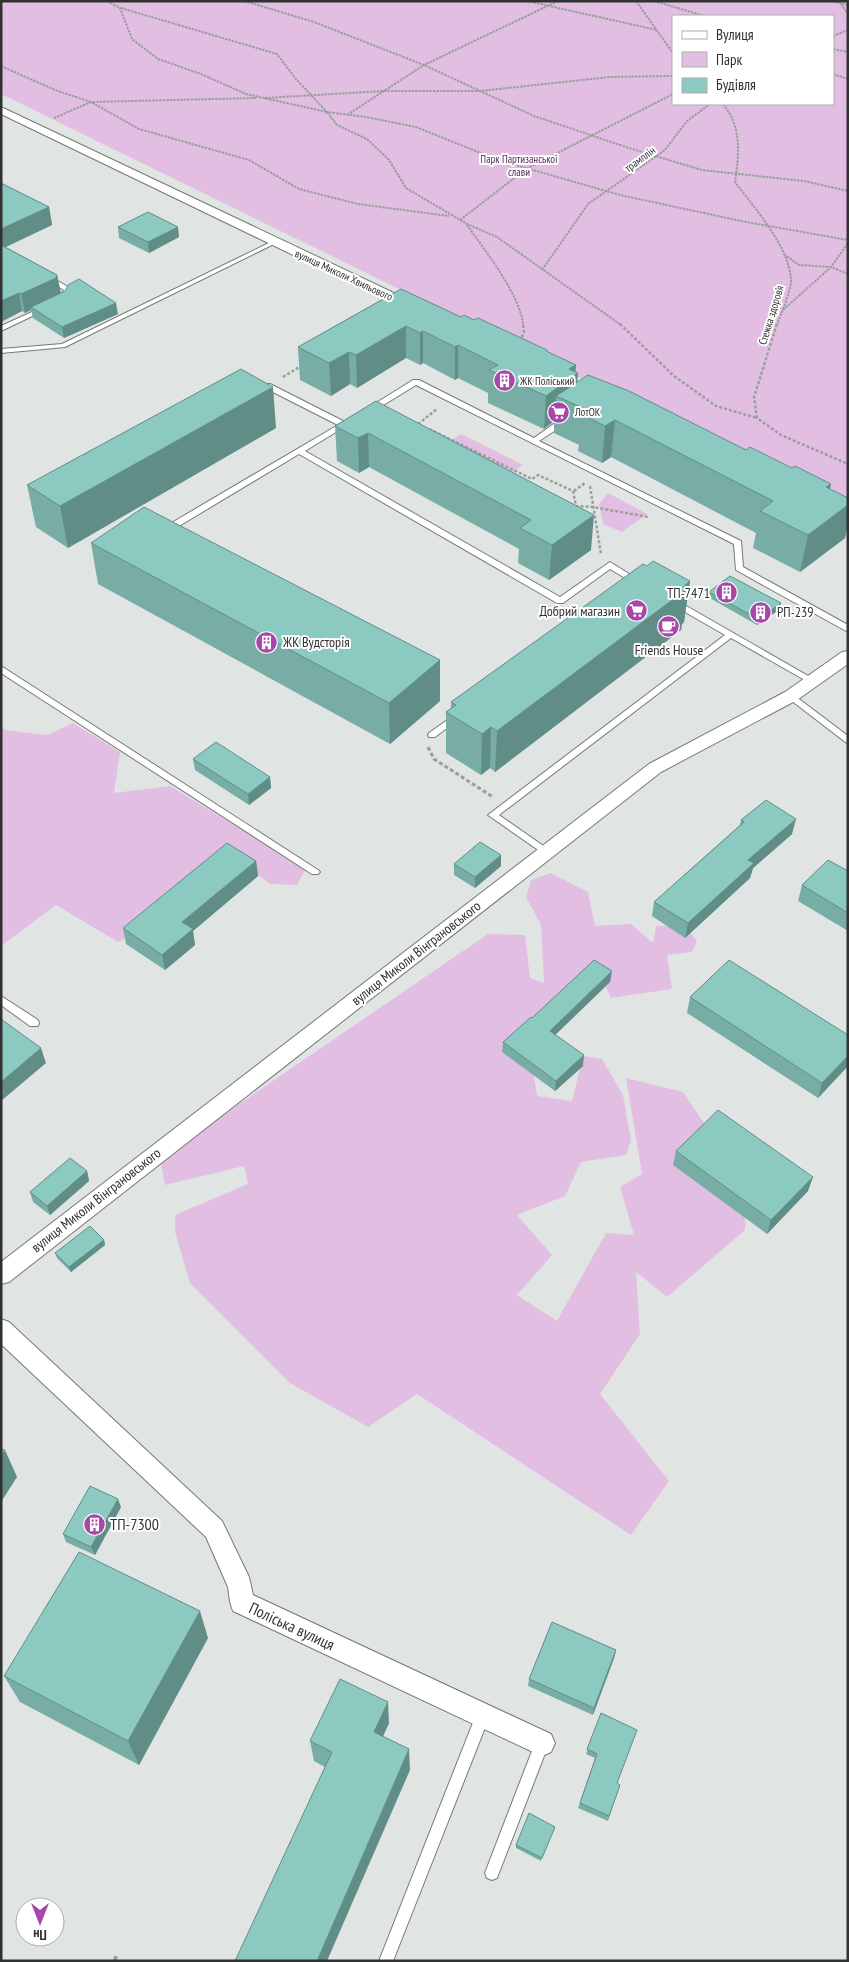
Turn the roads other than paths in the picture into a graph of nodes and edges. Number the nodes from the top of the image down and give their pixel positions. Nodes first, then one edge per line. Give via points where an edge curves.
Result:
1 (1, 110) edge
2 (275, 242) junction
3 (43, 275) edge
4 (425, 313) edge
5 (1, 329) edge
6 (1, 351) edge
7 (259, 391) edge
8 (364, 413) edge
9 (571, 416) edge
10 (534, 441) junction
11 (299, 451) junction
12 (157, 535) edge
13 (638, 582) junction
14 (646, 586) edge
15 (630, 587) edge
16 (663, 596) edge
17 (848, 629) edge
18 (730, 634) junction
19 (848, 656) edge
20 (1, 669) edge
21 (813, 681) junction
22 (791, 696) junction
23 (464, 711) edge
24 (432, 734) road end
25 (848, 741) edge
26 (547, 852) junction
27 (315, 872) dead end
28 (1, 1000) edge
29 (34, 1023) dead end
30 (1, 1275) edge
31 (1, 1329) edge
32 (483, 1715) junction
33 (542, 1743) joint
34 (492, 1873) dead end
35 (386, 1961) edge

1 - 2 street, вулиця Миколи Хвильового
2 - 4 street, вулиця Миколи Хвильового
2 - 6 lane via 63,346
3 - 5 lane via 68,289 64,299
7 - 11 lane via 267,386 346,423
8 - 10 lane via 416,382
9 - 10 lane
10 - 17 lane via 738,543 740,568
11 - 12 lane
11 - 13 lane via 560,601 610,565
13 - 14 lane
13 - 15 lane
16 - 18 lane
18 - 21 lane
18 - 26 lane via 493,815
19 - 21 street, вулиця Миколи Вінграновського
20 - 27 lane
21 - 22 street, вулиця Миколи Вінграновського
22 - 25 lane
22 - 26 street, вулиця Миколи Вінграновського via 655,768
23 - 24 lane
26 - 30 street, вулиця Миколи Вінграновського
28 - 29 lane
31 - 32 street, Поліська вулиця via 214,1529 240,1586 242,1602
32 - 33 street, Поліська вулиця
32 - 35 lane
33 - 34 lane

